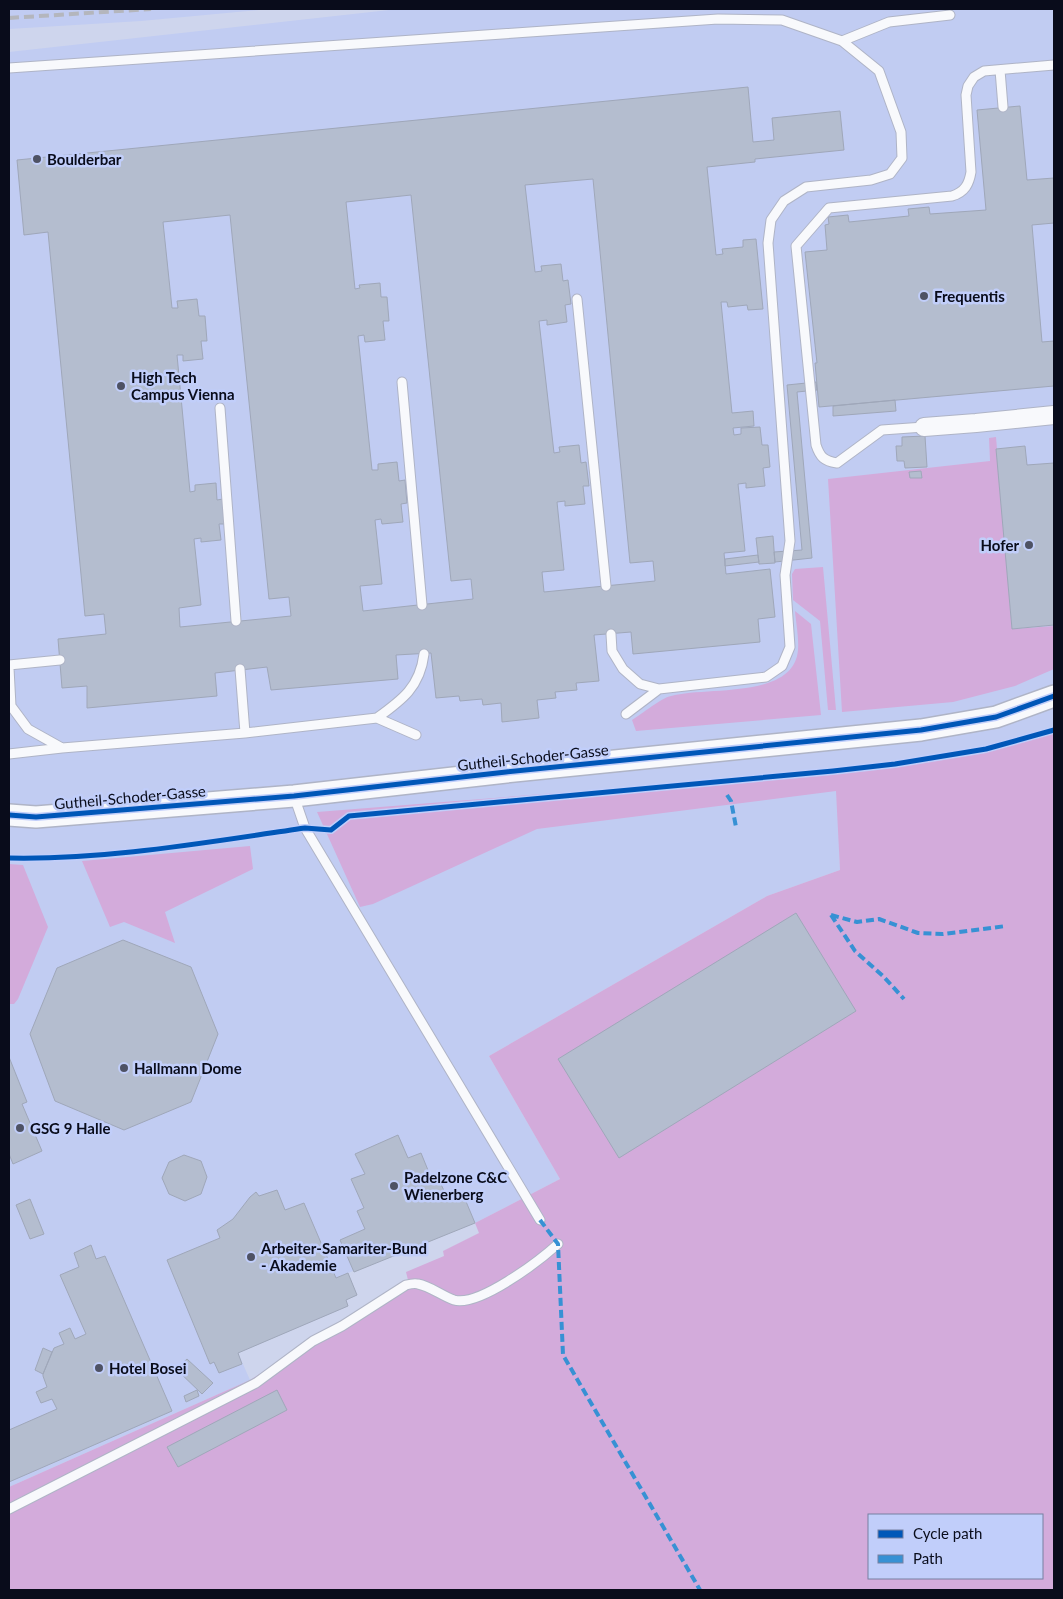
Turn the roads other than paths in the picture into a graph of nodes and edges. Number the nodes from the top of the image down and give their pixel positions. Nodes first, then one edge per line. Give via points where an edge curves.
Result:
1 (950, 15) dead end
2 (842, 41) junction
3 (1054, 65) edge
4 (9, 68) edge
5 (1000, 70) junction
6 (1003, 107) dead end
7 (576, 299) dead end
8 (402, 382) dead end
9 (220, 408) dead end
10 (1054, 415) edge
11 (924, 427) joint
12 (606, 586) dead end
13 (422, 605) dead end
14 (236, 621) dead end
15 (611, 634) dead end
16 (424, 654) dead end
17 (60, 660) dead end
18 (9, 666) edge
19 (240, 669) dead end
20 (658, 689) junction
21 (1054, 696) edge
22 (10, 707) edge
23 (626, 714) dead end
24 (377, 718) junction
25 (245, 733) junction
26 (416, 735) dead end
27 (62, 748) junction
28 (9, 754) edge
29 (294, 796) junction
30 (9, 815) edge
31 (540, 1220) dead end
32 (558, 1244) dead end
33 (9, 1509) edge

1 - 2 lane via 889,22
2 - 4 lane via 782,20 718,18
2 - 20 lane via 879,71 901,132 902,158 890,174 871,180 806,187 784,201 769,226 790,541 785,575 790,647 782,666 766,677
3 - 5 lane
5 - 6 lane
5 - 11 lane via 984,71 968,86 971,172 969,184 959,194 829,208 796,246 816,445 820,456 837,463 882,430
7 - 12 lane
8 - 13 lane
9 - 14 lane
10 - 11 street
15 - 20 lane via 612,651 623,669 640,684
16 - 24 lane via 413,687
17 - 18 lane
18 - 22 lane
19 - 25 lane
20 - 23 lane
21 - 29 street, Gutheil-Schoder-Gasse via 996,717 921,730
22 - 27 lane via 28,729
24 - 25 lane
24 - 26 lane
25 - 27 lane
27 - 28 lane
29 - 30 street, Gutheil-Schoder-Gasse via 36,817
29 - 31 lane via 305,828
32 - 33 lane via 520,1274 474,1299 454,1300 418,1284 406,1285 313,1341 256,1383

